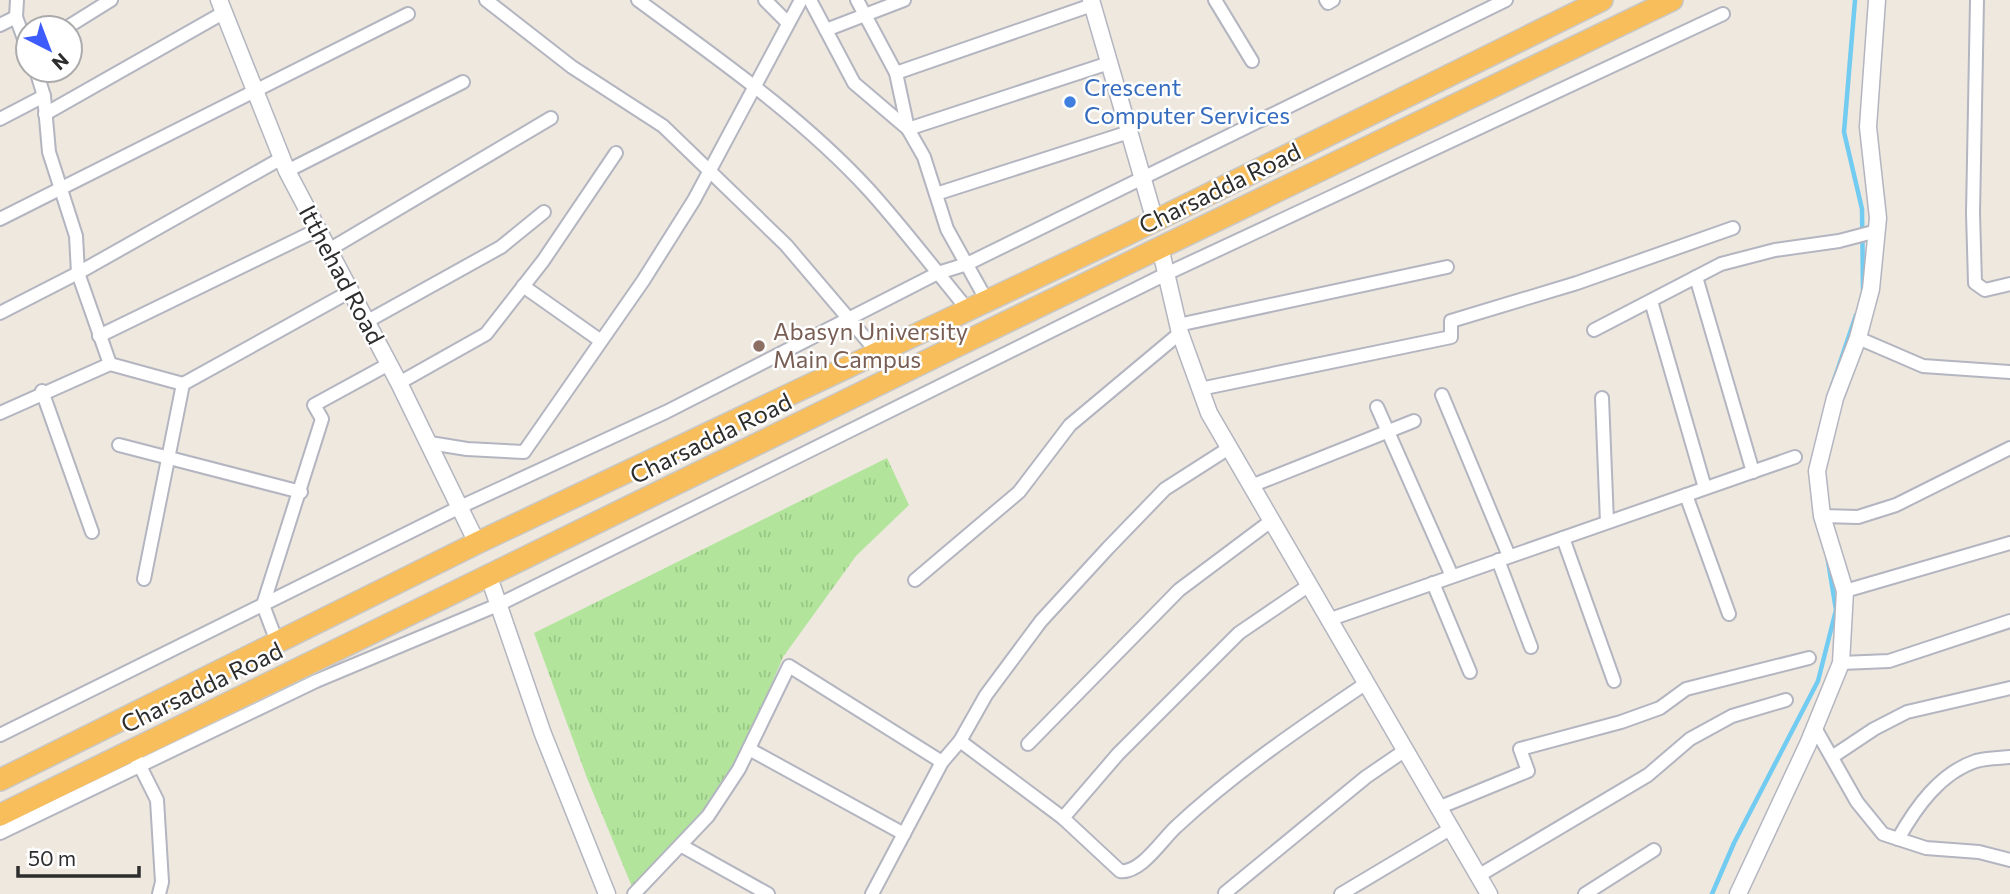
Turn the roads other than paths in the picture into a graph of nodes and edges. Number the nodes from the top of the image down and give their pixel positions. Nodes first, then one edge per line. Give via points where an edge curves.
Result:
1 (111, 0) edge
2 (486, 0) edge
3 (638, 0) edge
4 (765, 0) edge
5 (800, 0) edge
6 (810, 0) edge
7 (857, 0) edge
8 (904, 0) edge
9 (1215, 0) edge
10 (1326, 0) edge
11 (1333, 0) edge
12 (1506, 0) edge
13 (1602, 0) edge
14 (1672, 0) edge
15 (1877, 0) edge
16 (1977, 0) edge
17 (220, 3) edge
18 (1092, 3) edge
19 (408, 14) dead end
20 (1723, 14) dead end
21 (863, 16) junction
22 (84, 17) edge
23 (788, 23) junction
24 (826, 30) junction
25 (1252, 61) dead end
26 (1109, 63) junction
27 (897, 73) junction
28 (463, 82) dead end
29 (40, 84) edge
30 (754, 85) junction
31 (254, 90) junction
32 (44, 96) junction
33 (45, 114) junction
34 (551, 118) dead end
35 (0, 119) edge
36 (908, 129) junction
37 (1129, 132) junction
38 (616, 153) dead end
39 (284, 165) junction
40 (708, 172) junction
41 (1143, 180) junction
42 (62, 188) junction
43 (936, 194) junction
44 (544, 212) dead end
45 (0, 219) edge
46 (1155, 221) junction
47 (1734, 228) dead end
48 (317, 230) junction
49 (1875, 232) junction
50 (1160, 247) junction
51 (327, 251) junction
52 (967, 264) junction
53 (1447, 267) dead end
54 (78, 273) junction
55 (938, 274) junction
56 (1166, 274) junction
57 (1696, 277) junction
58 (2010, 284) edge
59 (523, 286) junction
60 (349, 292) junction
61 (1651, 301) junction
62 (978, 305) junction
63 (0, 313) edge
64 (850, 320) junction
65 (366, 322) junction
66 (1179, 329) junction
67 (1594, 330) dead end
68 (99, 336) junction
69 (1858, 338) junction
70 (601, 341) junction
71 (877, 352) junction
72 (110, 363) junction
73 (389, 364) junction
74 (2010, 372) edge
75 (399, 383) junction
76 (183, 384) junction
77 (1200, 388) junction
78 (42, 391) junction
79 (1442, 396) dead end
80 (1602, 398) dead end
81 (1377, 407) dead end
82 (0, 413) edge
83 (1414, 421) dead end
84 (1387, 432) junction
85 (430, 443) junction
86 (119, 445) dead end
87 (681, 445) junction
88 (1229, 448) junction
89 (2010, 448) edge
90 (169, 457) junction
91 (1795, 457) dead end
92 (1753, 472) junction
93 (695, 477) junction
94 (1251, 486) junction
95 (1705, 488) junction
96 (301, 492) junction
97 (1686, 495) junction
98 (460, 507) junction
99 (1822, 516) junction
100 (1271, 521) junction
101 (1607, 522) junction
102 (92, 532) dead end
103 (1563, 537) junction
104 (477, 543) junction
105 (2010, 543) edge
106 (1503, 558) junction
107 (1452, 576) junction
108 (489, 577) junction
109 (144, 579) dead end
110 (915, 580) dead end
111 (1433, 583) junction
112 (1308, 586) junction
113 (1845, 591) junction
114 (500, 604) junction
115 (263, 605) junction
116 (1729, 614) dead end
117 (1328, 620) junction
118 (2010, 621) edge
119 (277, 642) junction
120 (1531, 647) dead end
121 (1810, 659) dead end
122 (1841, 663) junction
123 (1470, 672) dead end
124 (1614, 681) dead end
125 (1365, 684) junction
126 (2010, 688) edge
127 (1786, 699) dead end
128 (1815, 728) junction
129 (0, 735) edge
130 (960, 741) junction
131 (1028, 744) dead end
132 (749, 749) junction
133 (1404, 751) junction
134 (1832, 757) junction
135 (2010, 757) edge
136 (136, 758) junction
137 (942, 762) junction
138 (0, 780) edge
139 (1438, 808) junction
140 (0, 815) edge
141 (1063, 818) junction
142 (1450, 829) junction
143 (0, 834) edge
144 (904, 834) junction
145 (1898, 839) junction
146 (682, 846) junction
147 (1654, 850) dead end
148 (2010, 860) edge
149 (1478, 876) junction
150 (1225, 893) edge
151 (159, 894) edge
152 (607, 894) edge
153 (634, 894) edge
154 (768, 894) edge
155 (872, 894) edge
156 (1341, 894) edge
157 (1489, 894) edge
158 (1585, 894) edge
159 (1738, 894) edge

1 - 22 street
2 - 40 street via 572,67 663,126
3 - 30 street
4 - 23 street
5 - 23 street
6 - 24 street
7 - 21 street
8 - 21 street
9 - 25 street
10 - 11 street
12 - 41 street
13 - 46 highway, Charsadda Road
14 - 50 highway, Charsadda Road
15 - 49 street via 1868,127
16 - 58 street via 1975,282 1985,290
17 - 31 street, Itthehad Road
17 - 33 street
18 - 26 street
18 - 27 street
19 - 31 street
20 - 56 street
21 - 24 street
21 - 27 street
23 - 30 street
24 - 36 street via 854,83
26 - 36 street
26 - 37 street
27 - 36 street
28 - 39 street
29 - 32 street
30 - 40 street
30 - 55 street via 868,190
31 - 39 street, Itthehad Road
31 - 42 street
32 - 33 street
32 - 35 street
33 - 42 street via 49,152
34 - 51 street
36 - 43 street via 924,157
37 - 41 street
37 - 43 street
38 - 59 street
39 - 48 street, Itthehad Road
39 - 54 street
40 - 64 street via 786,245
40 - 70 street
41 - 46 street
41 - 52 street
42 - 45 street
42 - 54 street via 76,236
43 - 52 street via 947,229
44 - 65 street via 501,247
46 - 62 highway, Charsadda Road
47 - 77 street via 1451,321 1451,337
48 - 51 street, Itthehad Road
48 - 68 street
49 - 57 street via 1775,250 1721,264
49 - 69 street via 1871,289
50 - 56 street
50 - 93 highway, Charsadda Road
51 - 60 street, Itthehad Road
52 - 55 street
52 - 62 street
53 - 66 street
54 - 63 street
54 - 68 street
55 - 62 street
55 - 64 street
56 - 66 street
56 - 114 street
57 - 61 street
57 - 92 street
59 - 70 street
59 - 75 street via 486,334
60 - 65 street, Itthehad Road
60 - 76 street
61 - 67 street
61 - 95 street
62 - 71 highway, Charsadda Road
64 - 71 street
64 - 98 street
65 - 73 street, Itthehad Road
66 - 77 street
66 - 110 street via 1070,425 1019,492
68 - 72 street
69 - 74 street via 1923,366
69 - 99 street via 1835,398 1817,471
70 - 85 street via 524,452
71 - 87 highway, Charsadda Road
72 - 76 street
72 - 78 street
73 - 75 street, Itthehad Road
73 - 96 street via 314,405 322,419
75 - 85 street, Itthehad Road
76 - 90 street
77 - 88 street
78 - 82 street
78 - 102 street
79 - 106 street
80 - 101 street
81 - 84 street
83 - 84 street
84 - 94 street
84 - 107 street
85 - 98 street, Itthehad Road
86 - 90 street
87 - 93 highway
87 - 104 highway, Charsadda Road
88 - 94 street
88 - 130 street via 1165,489 1108,548 1041,621 986,695
89 - 99 street via 1896,505 1858,517
90 - 96 street
90 - 109 street
91 - 92 street
92 - 95 street
93 - 108 highway, Charsadda Road
94 - 100 street
95 - 97 street
96 - 115 street
97 - 101 street
97 - 116 street
98 - 104 street, Itthehad Road
98 - 115 street
99 - 113 street
100 - 112 street
100 - 131 street via 1179,590
101 - 103 street
103 - 106 street
103 - 124 street
104 - 119 highway, Charsadda Road
105 - 113 street
106 - 107 street
106 - 120 street
107 - 111 street
108 - 114 street
108 - 136 highway, Charsadda Road
111 - 117 street
111 - 123 street
112 - 117 street
112 - 141 street via 1239,633 1118,754
113 - 122 street
114 - 136 street
114 - 152 street via 543,734
115 - 119 street
115 - 129 street
117 - 125 street
118 - 122 street via 1889,661
119 - 138 highway, Charsadda Road
121 - 139 street via 1686,689 1660,708 1520,749 1528,771
122 - 128 street
125 - 133 street
125 - 141 street via 1254,759 1132,870 1120,872
126 - 134 street via 1907,712
127 - 149 street via 1732,716 1690,739 1648,775
128 - 134 street
128 - 159 street
130 - 137 street
130 - 141 street
132 - 137 street via 789,666
132 - 144 street
132 - 146 street via 708,816
133 - 139 street
133 - 150 street
134 - 145 street via 1866,813 1883,834
135 - 145 street via 1977,761 1941,781 1913,812
136 - 140 highway, Charsadda Road
136 - 143 street
136 - 151 street via 157,800
137 - 144 street
139 - 142 street
142 - 149 street
142 - 156 street
144 - 155 street
145 - 148 street via 1926,848 1979,852
146 - 153 street
146 - 154 street
147 - 158 street
149 - 157 street

